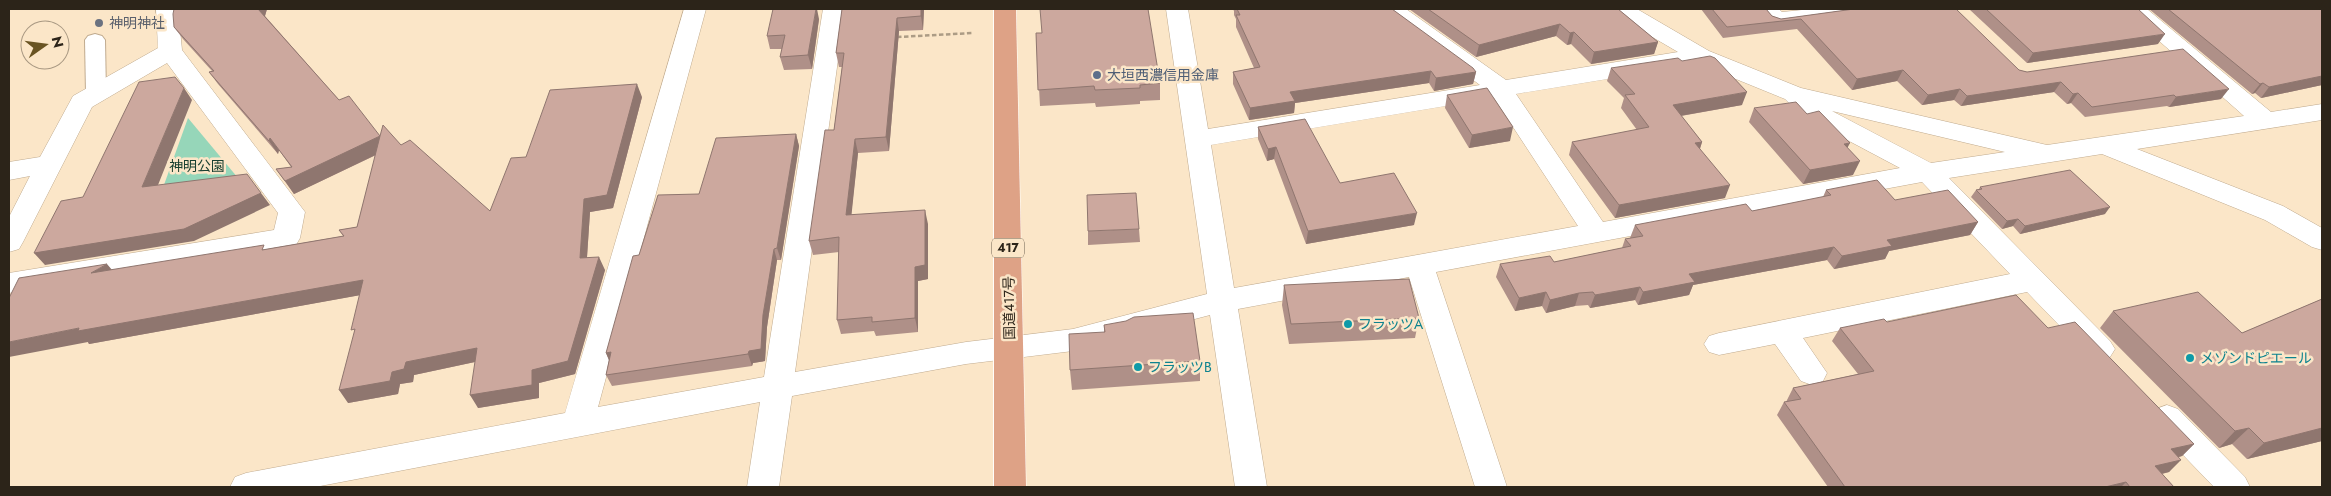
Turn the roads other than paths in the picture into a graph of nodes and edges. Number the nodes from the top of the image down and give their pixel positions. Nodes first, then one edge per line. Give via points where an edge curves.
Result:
1 (167, 9) edge
2 (695, 9) edge
3 (834, 9) edge
4 (1177, 9) edge
5 (1392, 9) edge
6 (1621, 9) edge
7 (1766, 9) edge
8 (1863, 9) edge
9 (2134, 9) edge
10 (1006, 20) edge
11 (95, 40) dead end
12 (2182, 49) junction
13 (170, 51) junction
14 (2154, 54) edge
15 (1701, 56) junction
16 (1500, 88) junction
17 (96, 94) junction
18 (1794, 94) junction
19 (2322, 112) edge
20 (2266, 121) junction
21 (1196, 139) junction
22 (2105, 146) junction
23 (2052, 154) junction
24 (48, 165) junction
25 (9, 171) edge
26 (1928, 172) junction
27 (1596, 232) junction
28 (2322, 240) edge
29 (9, 242) edge
30 (1419, 264) junction
31 (2033, 280) junction
32 (9, 283) edge
33 (1221, 301) junction
34 (1782, 332) junction
35 (1719, 344) dead end
36 (1009, 346) junction
37 (2116, 366) edge
38 (1812, 373) dead end
39 (779, 387) junction
40 (2151, 402) edge
41 (578, 423) junction
42 (246, 487) edge
43 (763, 487) edge
44 (1010, 487) edge
45 (1251, 487) edge
46 (1491, 487) edge
47 (2234, 487) edge

1 - 13 street
2 - 41 street
3 - 39 street
4 - 21 street
5 - 16 street
6 - 15 street
7 - 8 street via 1777,20
9 - 12 street
10 - 36 highway, 国道417号 / 417
11 - 17 lane
12 - 14 street
12 - 20 street
13 - 17 street
13 - 32 street via 292,212 286,238
15 - 16 street
15 - 18 street
16 - 21 street
16 - 27 street
17 - 24 street via 82,102
18 - 23 street
18 - 26 street via 1811,110
19 - 20 street
20 - 22 street
21 - 33 street
22 - 23 street
22 - 28 street via 2274,213
23 - 26 street
24 - 25 street
24 - 29 street
26 - 27 street
26 - 31 street
27 - 30 street
30 - 33 street
30 - 46 street
31 - 34 street
31 - 37 street
33 - 36 street via 1072,340
33 - 45 street
34 - 35 street
34 - 38 street
36 - 39 street
36 - 44 highway, 国道417号 / 417
39 - 41 street
39 - 43 street
40 - 47 street
41 - 42 street

